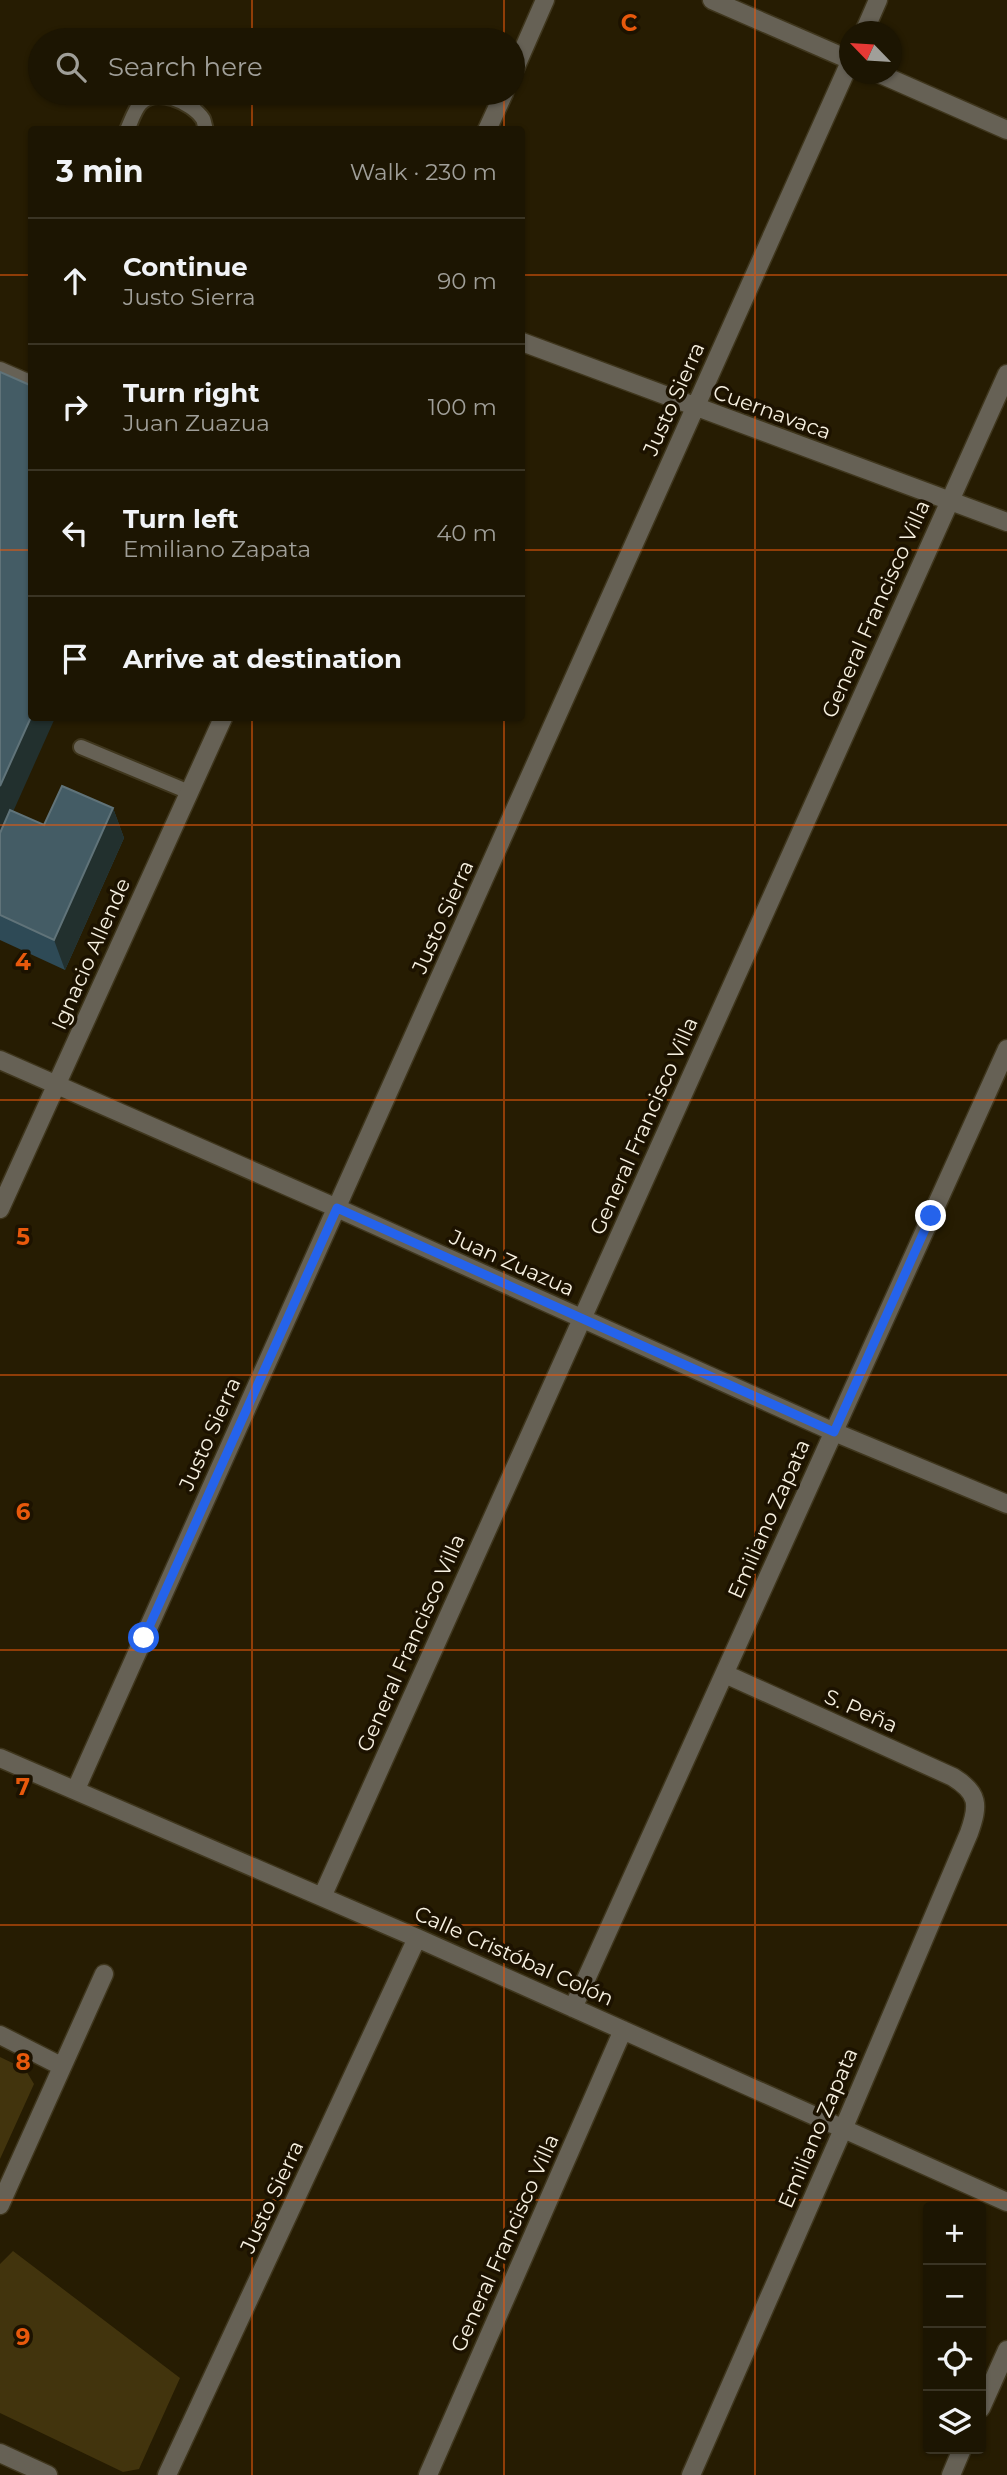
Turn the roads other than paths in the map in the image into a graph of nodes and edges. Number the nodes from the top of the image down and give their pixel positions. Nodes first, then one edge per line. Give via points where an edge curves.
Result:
1 (545, 0) edge
2 (712, 0) edge
3 (878, 0) edge
4 (869, 21) edge
5 (525, 45) edge
6 (839, 57) edge
7 (839, 84) edge
8 (902, 84) edge
9 (139, 105) edge
10 (185, 105) edge
11 (498, 105) edge
12 (129, 126) edge
13 (205, 126) edge
14 (489, 126) edge
15 (1007, 130) edge
16 (525, 343) edge
17 (0, 371) edge
18 (1007, 374) edge
19 (28, 380) edge
20 (695, 408) junction
21 (950, 501) junction
22 (1007, 522) edge
23 (222, 721) edge
24 (81, 747) dead end
25 (189, 792) junction
26 (1007, 1049) edge
27 (0, 1060) edge
28 (57, 1086) junction
29 (337, 1208) junction
30 (0, 1209) edge
31 (582, 1319) junction
32 (834, 1432) junction
33 (1007, 1504) edge
34 (724, 1674) junction
35 (0, 1758) edge
36 (76, 1789) junction
37 (974, 1796) joint
38 (322, 1897) junction
39 (417, 1938) junction
40 (104, 1974) dead end
41 (573, 2008) junction
42 (623, 2030) junction
43 (0, 2035) edge
44 (61, 2066) junction
45 (844, 2127) junction
46 (1007, 2202) edge
47 (0, 2205) edge
48 (1007, 2350) edge
49 (986, 2397) edge
50 (0, 2453) edge
51 (960, 2454) edge
52 (48, 2475) edge
53 (167, 2475) edge
54 (428, 2475) edge
55 (691, 2475) edge
56 (951, 2475) edge

1 - 5 street
2 - 6 street
3 - 4 street
7 - 20 street, Justo Sierra
8 - 15 street
9 - 12 lane
10 - 13 lane
11 - 14 street
16 - 20 street, Cuernavaca
17 - 19 street
18 - 21 street, General Francisco Villa
20 - 21 street, Cuernavaca
20 - 29 street, Justo Sierra
21 - 22 street, Cuernavaca
21 - 31 street, General Francisco Villa
23 - 25 street, Ignacio Allende
24 - 25 lane
25 - 28 street, Ignacio Allende
26 - 32 street, Emiliano Zapata
27 - 28 street, Juan Zuazua
28 - 29 street, Juan Zuazua
28 - 30 street, Ignacio Allende
29 - 31 street, Juan Zuazua
29 - 36 street, Justo Sierra
31 - 32 street, Juan Zuazua
31 - 38 street, General Francisco Villa
32 - 33 street, Juan Zuazua
32 - 34 street, Emiliano Zapata
34 - 37 street, S. Peña via 953,1777
34 - 41 street, Emiliano Zapata
35 - 36 street, Calle Cristóbal Colón
36 - 38 street, Calle Cristóbal Colón
37 - 45 street, Emiliano Zapata via 969,1833
38 - 39 street, Calle Cristóbal Colón
39 - 41 street, Calle Cristóbal Colón
39 - 53 street, Justo Sierra
40 - 44 street
41 - 42 street, Calle Cristóbal Colón
42 - 45 street, Calle Cristóbal Colón
42 - 54 street, General Francisco Villa
43 - 44 street
44 - 47 street
45 - 46 street, Calle Cristóbal Colón
45 - 55 street, Emiliano Zapata
48 - 49 street
50 - 52 street
51 - 56 street

